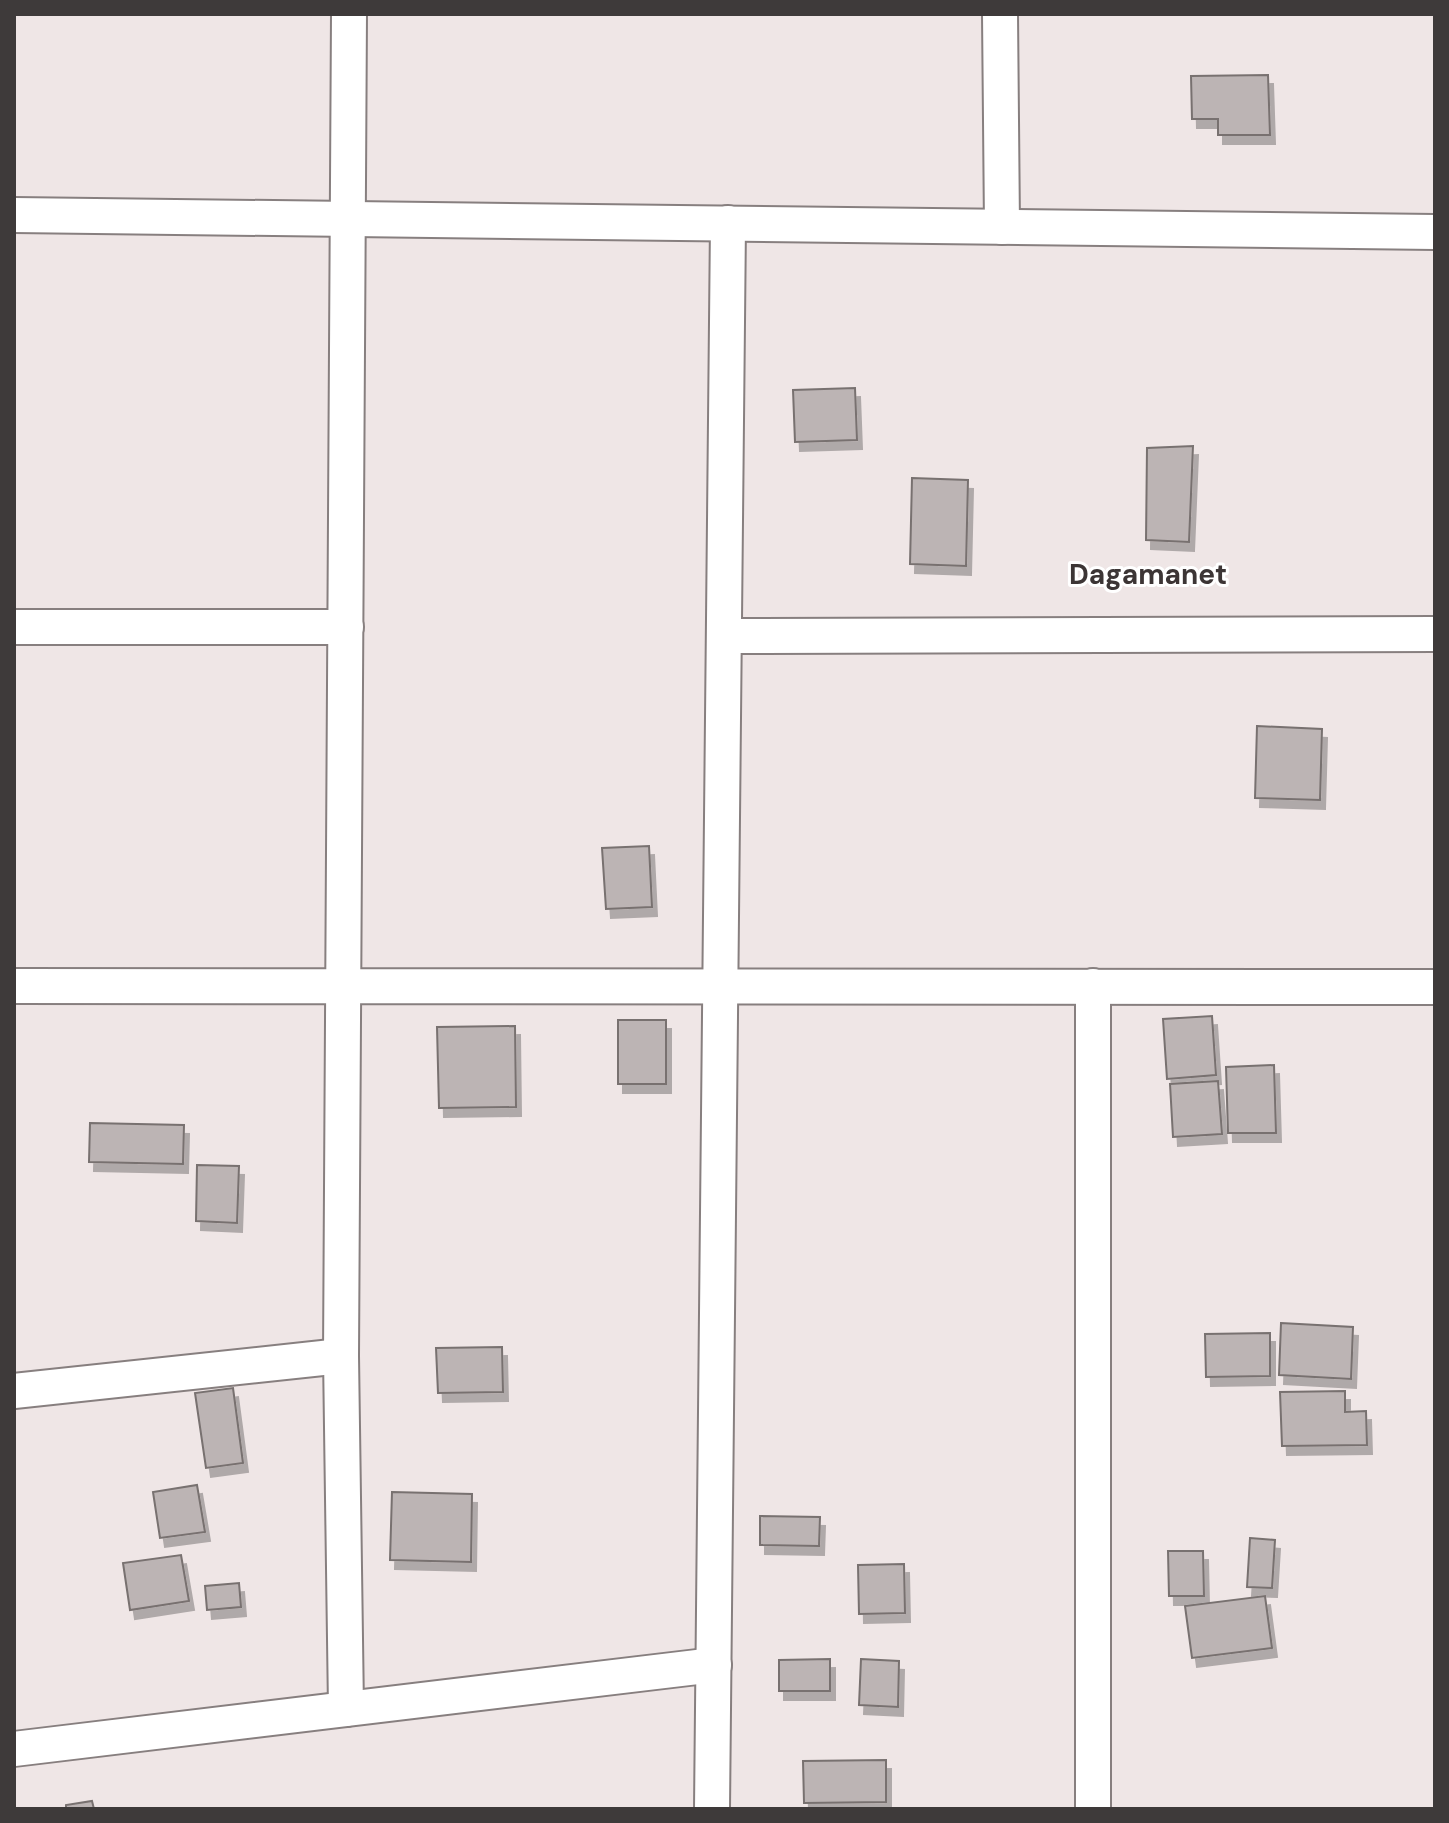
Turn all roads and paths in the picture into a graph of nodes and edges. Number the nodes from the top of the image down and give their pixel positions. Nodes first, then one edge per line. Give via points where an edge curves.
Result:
1 (349, 14) edge
2 (1000, 14) edge
3 (14, 215) edge
4 (348, 219) junction
5 (728, 223) junction
6 (1002, 227) junction
7 (1435, 232) edge
8 (14, 627) edge
9 (346, 627) junction
10 (1435, 634) edge
11 (724, 636) junction
12 (14, 986) edge
13 (343, 986) junction
14 (721, 986) junction
15 (1093, 986) junction
16 (1435, 987) edge
17 (341, 1356) junction
18 (14, 1391) edge
19 (714, 1665) junction
20 (346, 1709) junction
21 (14, 1749) edge
22 (712, 1809) edge
23 (1093, 1809) edge

1 - 4 street
2 - 6 street
3 - 4 street
4 - 5 street
4 - 9 street
5 - 6 street
5 - 11 street
6 - 7 street
8 - 9 street
9 - 13 street
10 - 11 street
11 - 14 street
12 - 13 street
13 - 14 street
13 - 17 street
14 - 15 street
14 - 19 street
15 - 16 street
15 - 23 street
17 - 18 street
17 - 20 street
19 - 20 street
19 - 22 street
20 - 21 street

